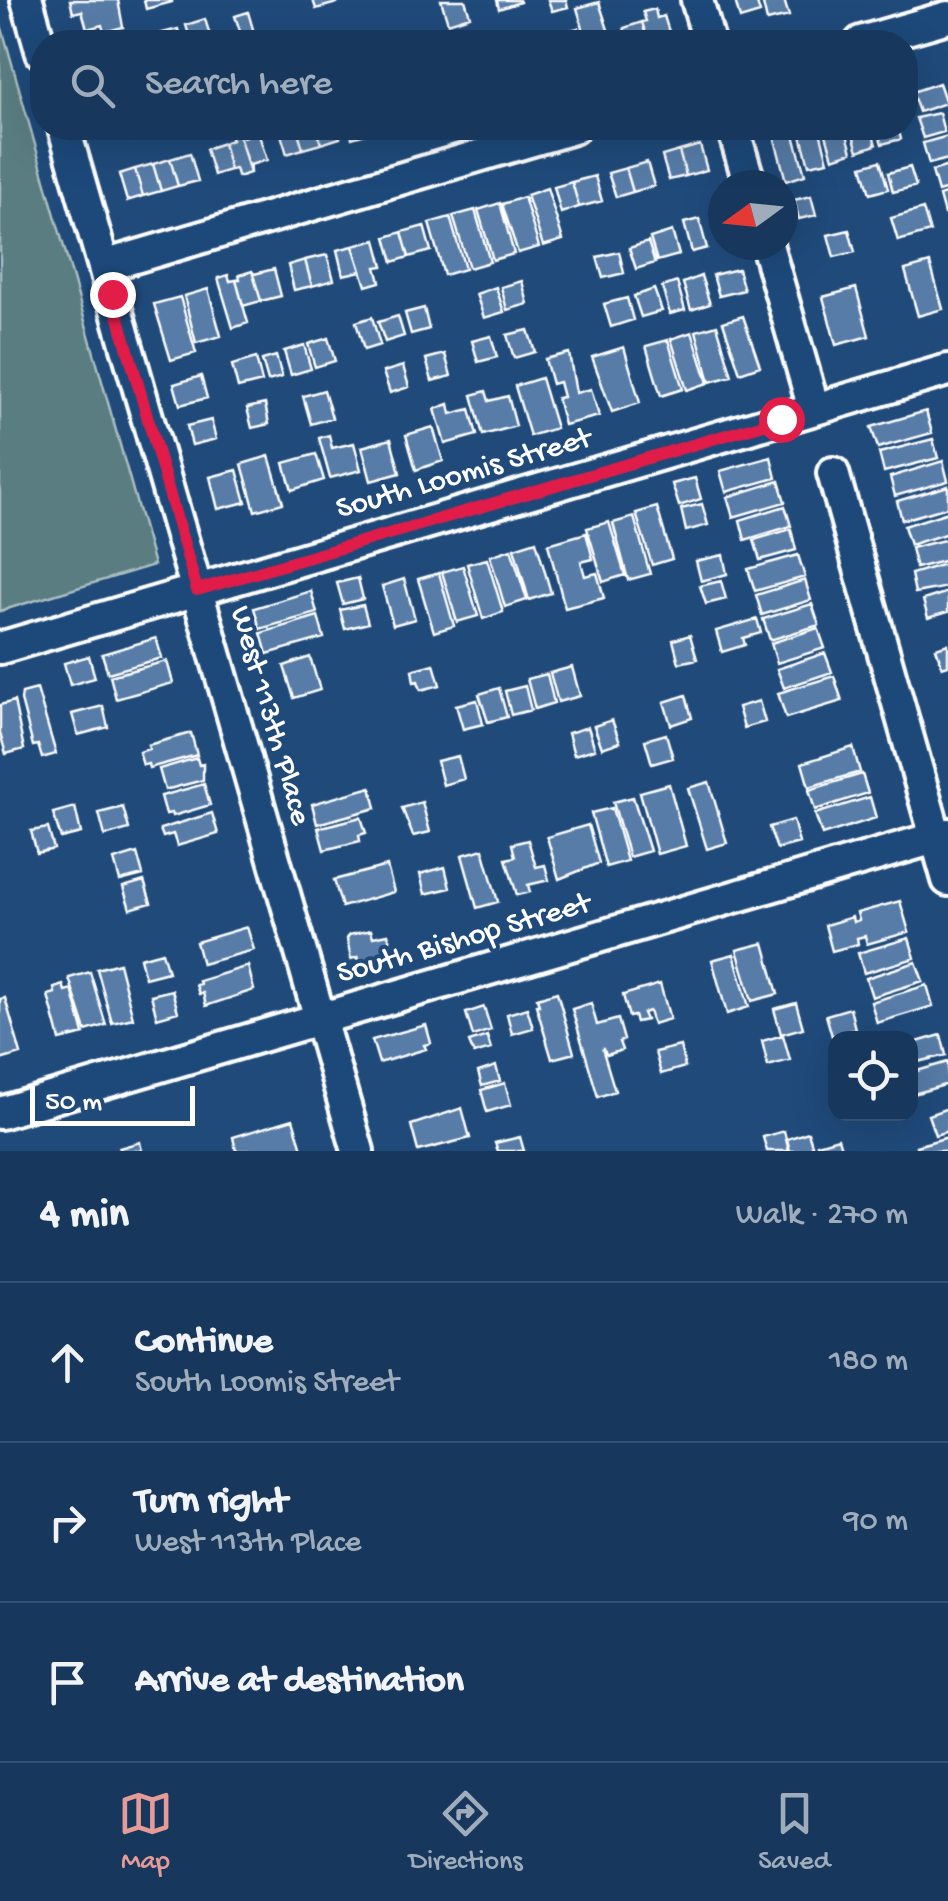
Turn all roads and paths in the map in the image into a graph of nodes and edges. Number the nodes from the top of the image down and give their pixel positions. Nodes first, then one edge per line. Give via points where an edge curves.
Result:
1 (27, 0) edge
2 (697, 0) edge
3 (948, 17) edge
4 (35, 30) edge
5 (706, 30) edge
6 (903, 30) edge
7 (67, 140) edge
8 (532, 140) edge
9 (737, 140) edge
10 (746, 170) edge
11 (771, 260) edge
12 (104, 266) junction
13 (948, 370) edge
14 (814, 409) junction
15 (832, 474) dead end
16 (197, 590) junction
17 (0, 648) edge
18 (942, 836) edge
19 (948, 880) edge
20 (320, 1019) junction
21 (0, 1113) edge
22 (358, 1151) edge

1 - 4 street
2 - 5 street
3 - 6 street
7 - 12 street, West 113th Place
8 - 12 street
9 - 10 street
11 - 14 street
12 - 16 street, West 113th Place
13 - 14 street, South Loomis Street
14 - 16 street, South Loomis Street
15 - 18 street
16 - 17 street, South Loomis Street
16 - 20 street, West 113th Place
18 - 19 street
18 - 20 street, South Bishop Street
20 - 21 street, South Bishop Street
20 - 22 street, West 113th Place

